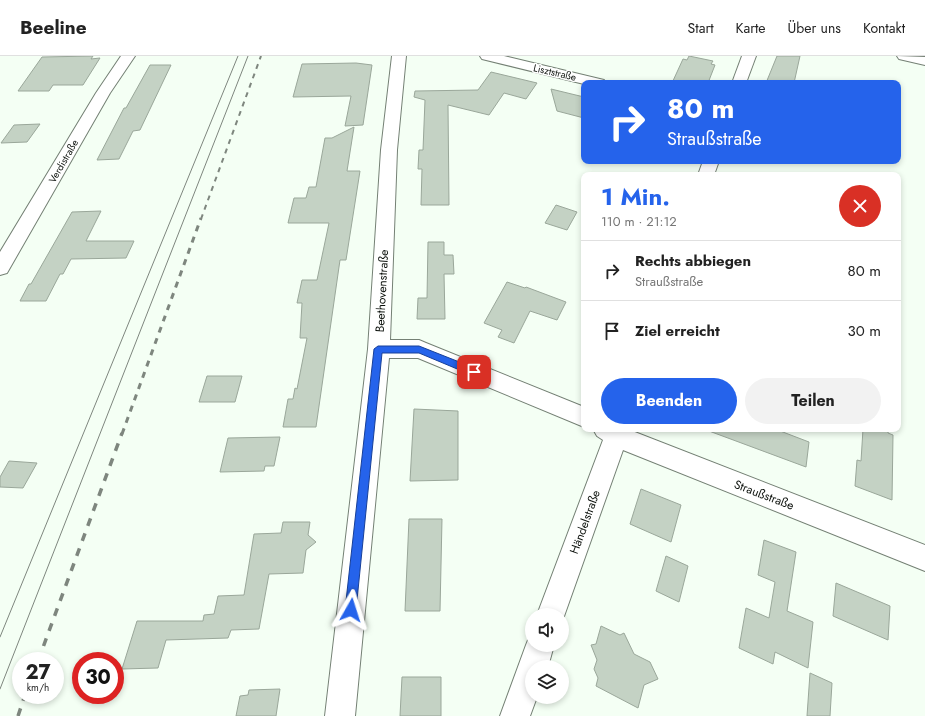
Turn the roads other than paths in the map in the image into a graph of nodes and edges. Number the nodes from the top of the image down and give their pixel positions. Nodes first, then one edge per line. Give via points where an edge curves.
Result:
1 (128, 56) edge
2 (399, 56) edge
3 (487, 56) edge
4 (749, 56) edge
5 (904, 56) edge
6 (925, 62) edge
7 (587, 80) edge
8 (740, 80) edge
9 (0, 268) edge
10 (378, 349) junction
11 (581, 416) edge
12 (612, 432) edge
13 (614, 432) edge
14 (925, 558) edge
15 (553, 608) edge
16 (525, 688) edge
17 (340, 716) edge
18 (515, 716) edge

1 - 9 street, Verdistraße via 103,93
2 - 10 street, Beethovenstraße via 389,150
3 - 7 street, Lisztstraße
4 - 8 street
5 - 6 street
10 - 11 street via 419,349
10 - 17 street, Beethovenstraße
12 - 15 street, Händelstraße
13 - 14 street, Straußstraße
16 - 18 street

